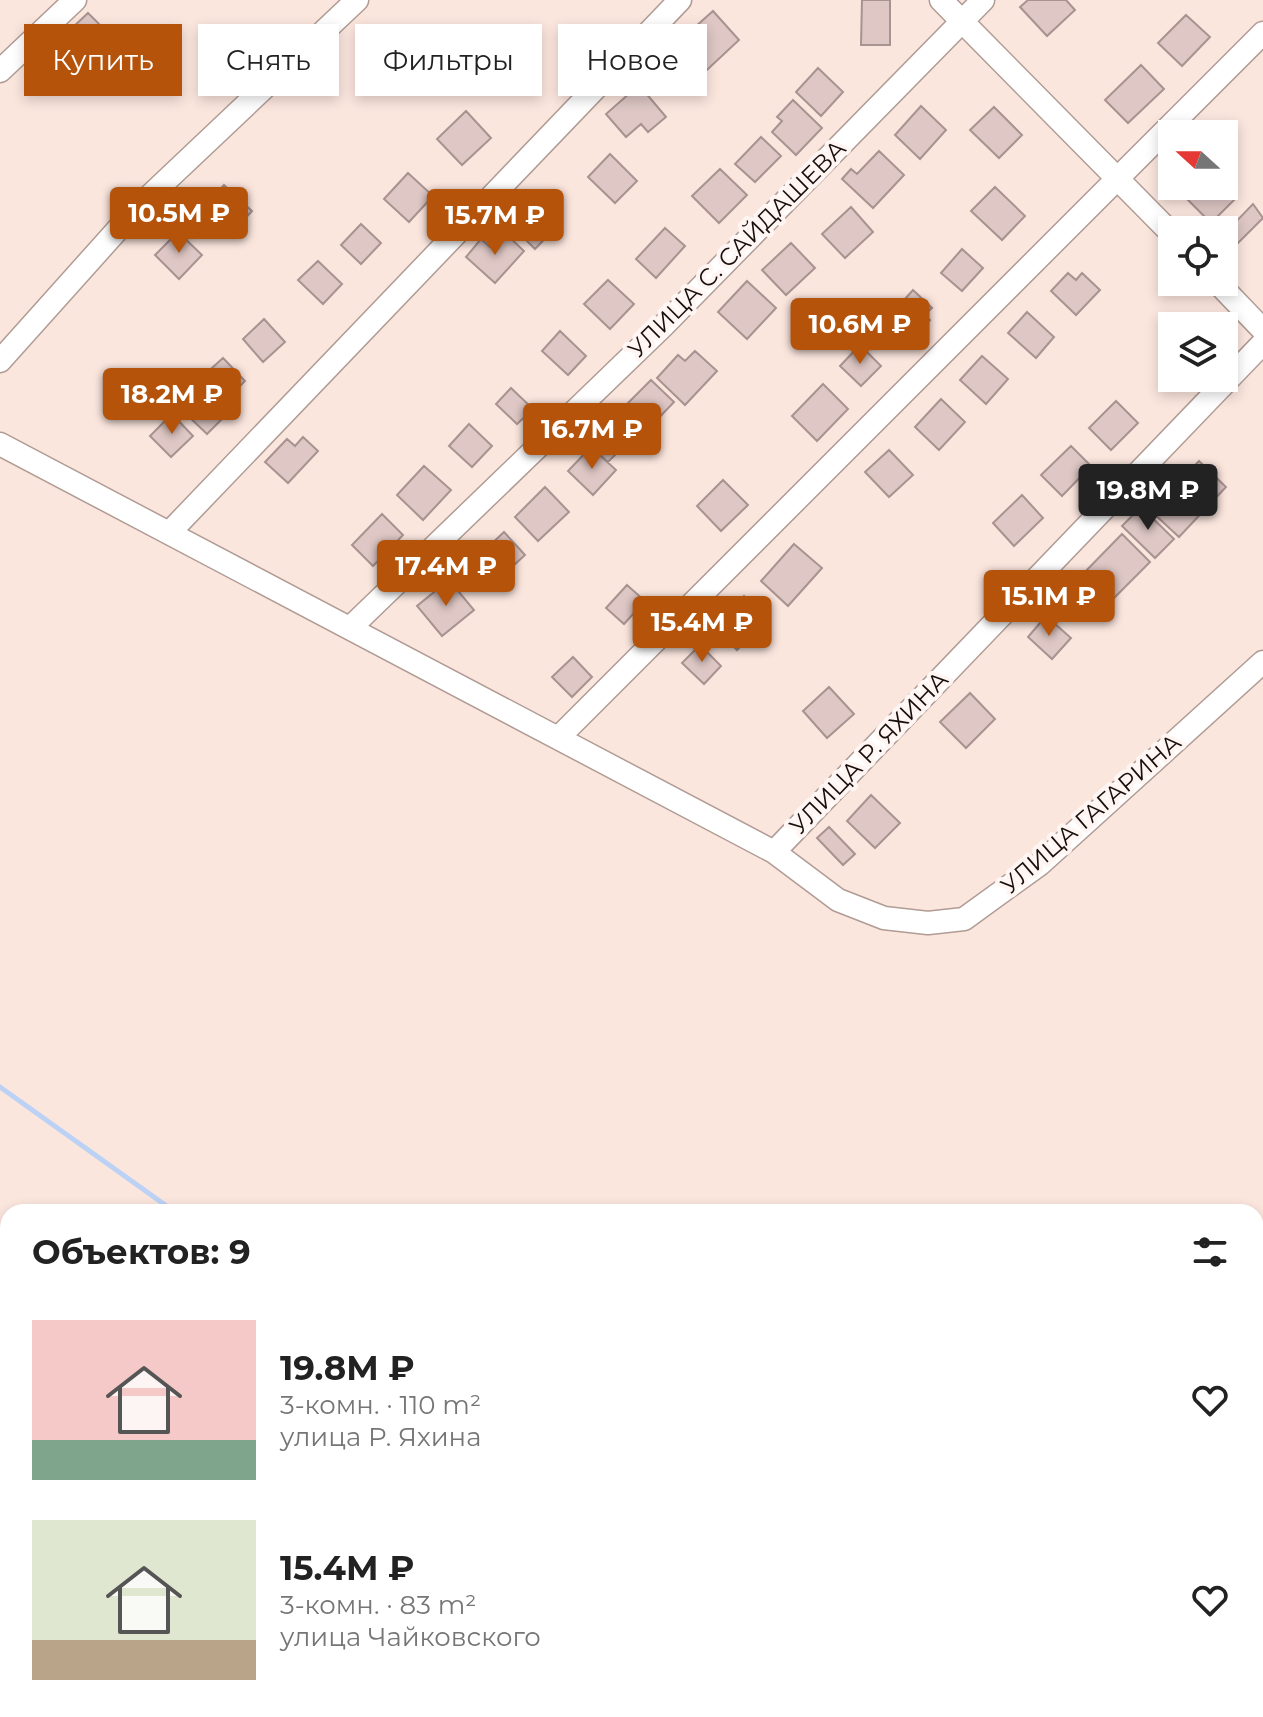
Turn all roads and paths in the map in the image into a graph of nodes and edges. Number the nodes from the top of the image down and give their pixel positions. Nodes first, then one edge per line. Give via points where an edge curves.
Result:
1 (75, 0) edge
2 (357, 0) edge
3 (680, 0) edge
4 (941, 0) edge
5 (983, 0) edge
6 (962, 21) junction
7 (1263, 33) edge
8 (0, 71) edge
9 (1119, 177) junction
10 (1158, 219) edge
11 (1230, 296) edge
12 (1263, 330) edge
13 (1263, 343) edge
14 (0, 361) edge
15 (0, 444) edge
16 (169, 533) junction
17 (350, 628) junction
18 (1263, 662) edge
19 (558, 738) junction
20 (774, 852) junction

1 - 8 street
2 - 14 street via 137,208
3 - 16 street
4 - 6 street
5 - 6 street, УЛИЦА С. САЙДАШЕВА
6 - 9 street
6 - 17 street, УЛИЦА С. САЙДАШЕВА via 664,325
7 - 9 street
9 - 10 street
9 - 19 street
11 - 12 street
13 - 20 street, УЛИЦА Р. ЯХИНА
15 - 16 street, УЛИЦА ГАГАРИНА
16 - 17 street, УЛИЦА ГАГАРИНА
17 - 19 street, УЛИЦА ГАГАРИНА
18 - 20 street, УЛИЦА ГАГАРИНА via 1040,864 964,919 928,923 884,918 838,900
19 - 20 street, УЛИЦА ГАГАРИНА

